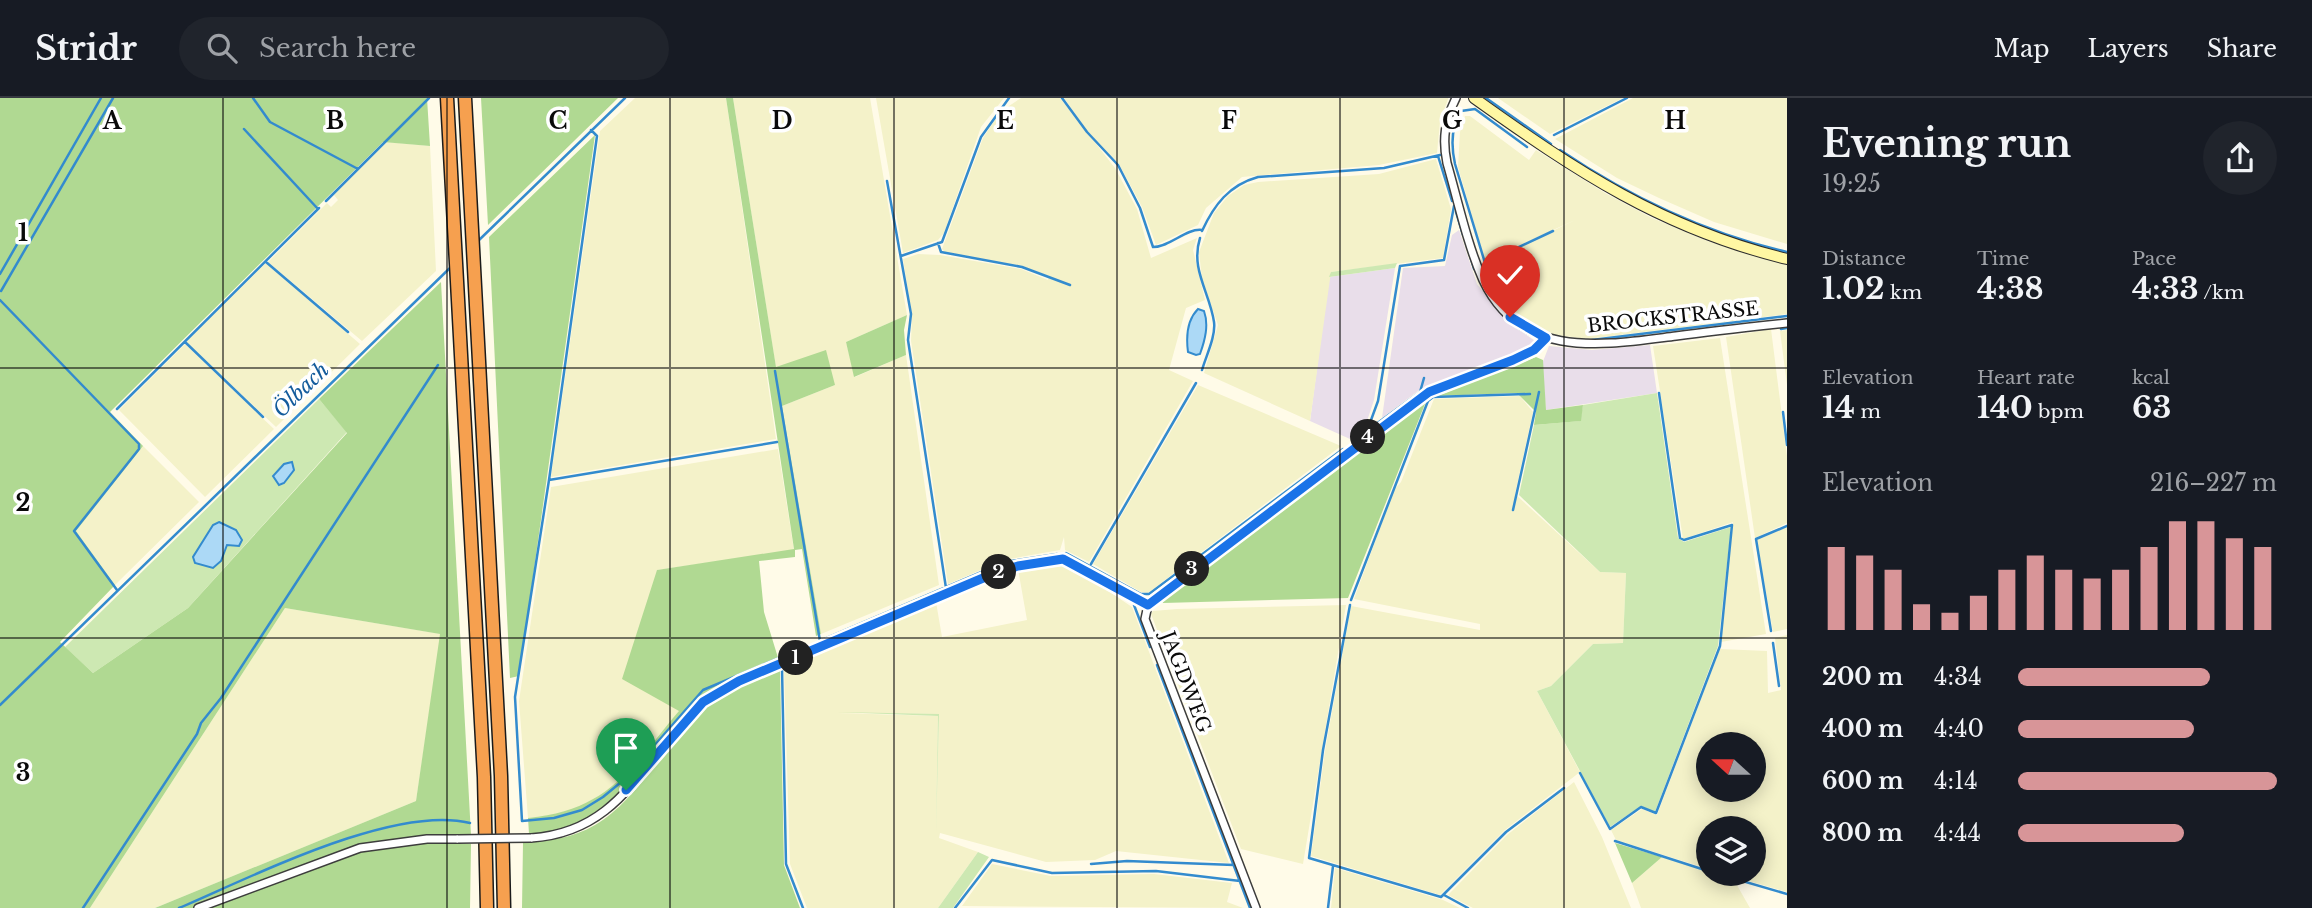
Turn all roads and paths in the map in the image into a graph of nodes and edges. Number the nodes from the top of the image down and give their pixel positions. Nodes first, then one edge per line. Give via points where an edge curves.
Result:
1 (447, 98) edge
2 (465, 98) edge
3 (1457, 98) edge
4 (1474, 98) edge
5 (1787, 259) edge
6 (1787, 323) edge
7 (1546, 338) junction
8 (1148, 605) junction
9 (198, 908) edge
10 (487, 908) edge
11 (504, 908) edge
12 (1256, 908) edge

1 - 10 highway
2 - 11 highway
3 - 7 street, BROCKSTRASSE via 1446,124 1444,145 1484,281 1510,317
4 - 5 street via 1583,173 1653,212 1711,237
6 - 7 street, BROCKSTRASSE via 1600,345
7 - 8 street via 1513,360 1429,392
8 - 9 street, bridge via 1063,559 995,573 739,681 703,702 593,822 554,837 427,839 359,848
8 - 12 street, JAGDWEG via 1145,620

